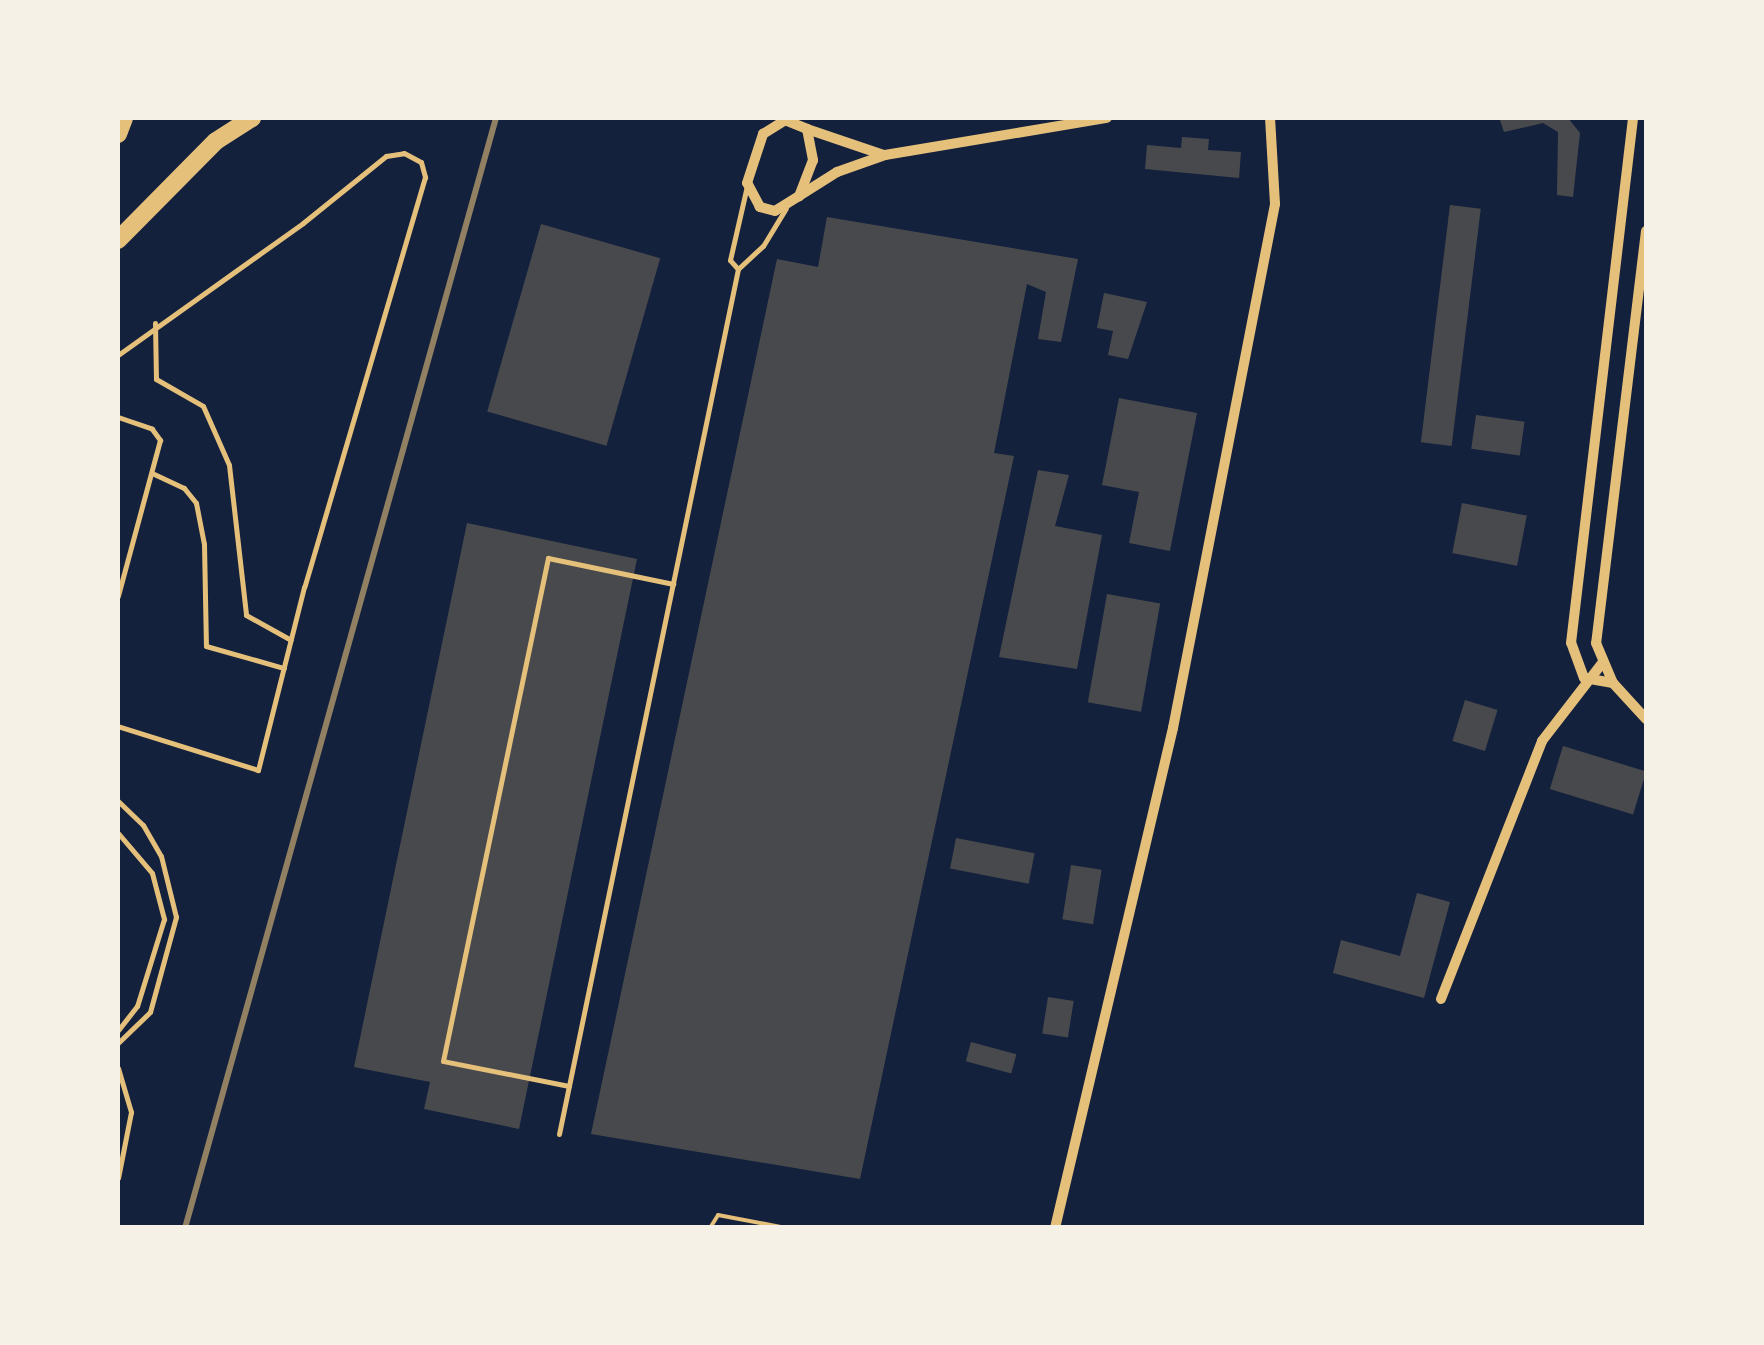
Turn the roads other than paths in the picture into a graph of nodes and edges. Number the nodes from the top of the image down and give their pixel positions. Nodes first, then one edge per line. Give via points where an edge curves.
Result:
1 (124, 118) edge
2 (252, 118) edge
3 (1107, 118) edge
4 (1270, 118) edge
5 (1633, 118) edge
6 (786, 119) edge
7 (807, 129) junction
8 (118, 134) edge
9 (885, 155) junction
10 (747, 183) junction
11 (799, 196) junction
12 (788, 206) junction
13 (1646, 231) edge
14 (118, 240) edge
15 (738, 269) junction
16 (156, 323) junction
17 (118, 355) edge
18 (118, 417) edge
19 (154, 474) junction
20 (673, 584) junction
21 (118, 596) edge
22 (292, 640) junction
23 (1602, 662) junction
24 (285, 668) junction
25 (1584, 678) junction
26 (1613, 683) junction
27 (1646, 719) edge
28 (118, 726) edge
29 (118, 802) edge
30 (118, 833) edge
31 (1441, 999) dead end
32 (118, 1030) edge
33 (118, 1043) edge
34 (118, 1068) edge
35 (569, 1086) junction
36 (559, 1134) dead end
37 (118, 1178) edge
38 (1056, 1228) edge

1 - 8 highway
2 - 14 highway via 216,141
3 - 9 street
4 - 38 street via 1275,204 1172,728
5 - 25 street via 1572,613 1571,643
6 - 7 street
6 - 10 street via 763,134
7 - 9 street
7 - 11 street via 813,160
9 - 11 street via 837,172
10 - 12 street via 760,207
10 - 15 lane via 730,260
11 - 12 street
12 - 15 lane via 763,246
13 - 23 street via 1596,643
15 - 20 lane
16 - 17 lane
16 - 22 lane via 156,379 203,406 229,465 246,615
16 - 22 lane via 279,242 386,156 404,153 421,162 425,177
18 - 19 lane via 152,428 160,440
19 - 21 lane
19 - 24 lane via 184,488 196,503 204,544 206,646
20 - 35 lane
20 - 35 lane via 548,558 459,984 443,1062
22 - 24 lane
23 - 25 street
23 - 26 street
24 - 28 lane via 258,770
25 - 26 street
25 - 31 street via 1542,741
26 - 27 street
29 - 33 lane via 143,824 161,856 176,918 150,1012
30 - 32 lane via 152,872 164,919 137,1006
34 - 37 lane via 130,1112
35 - 36 lane

